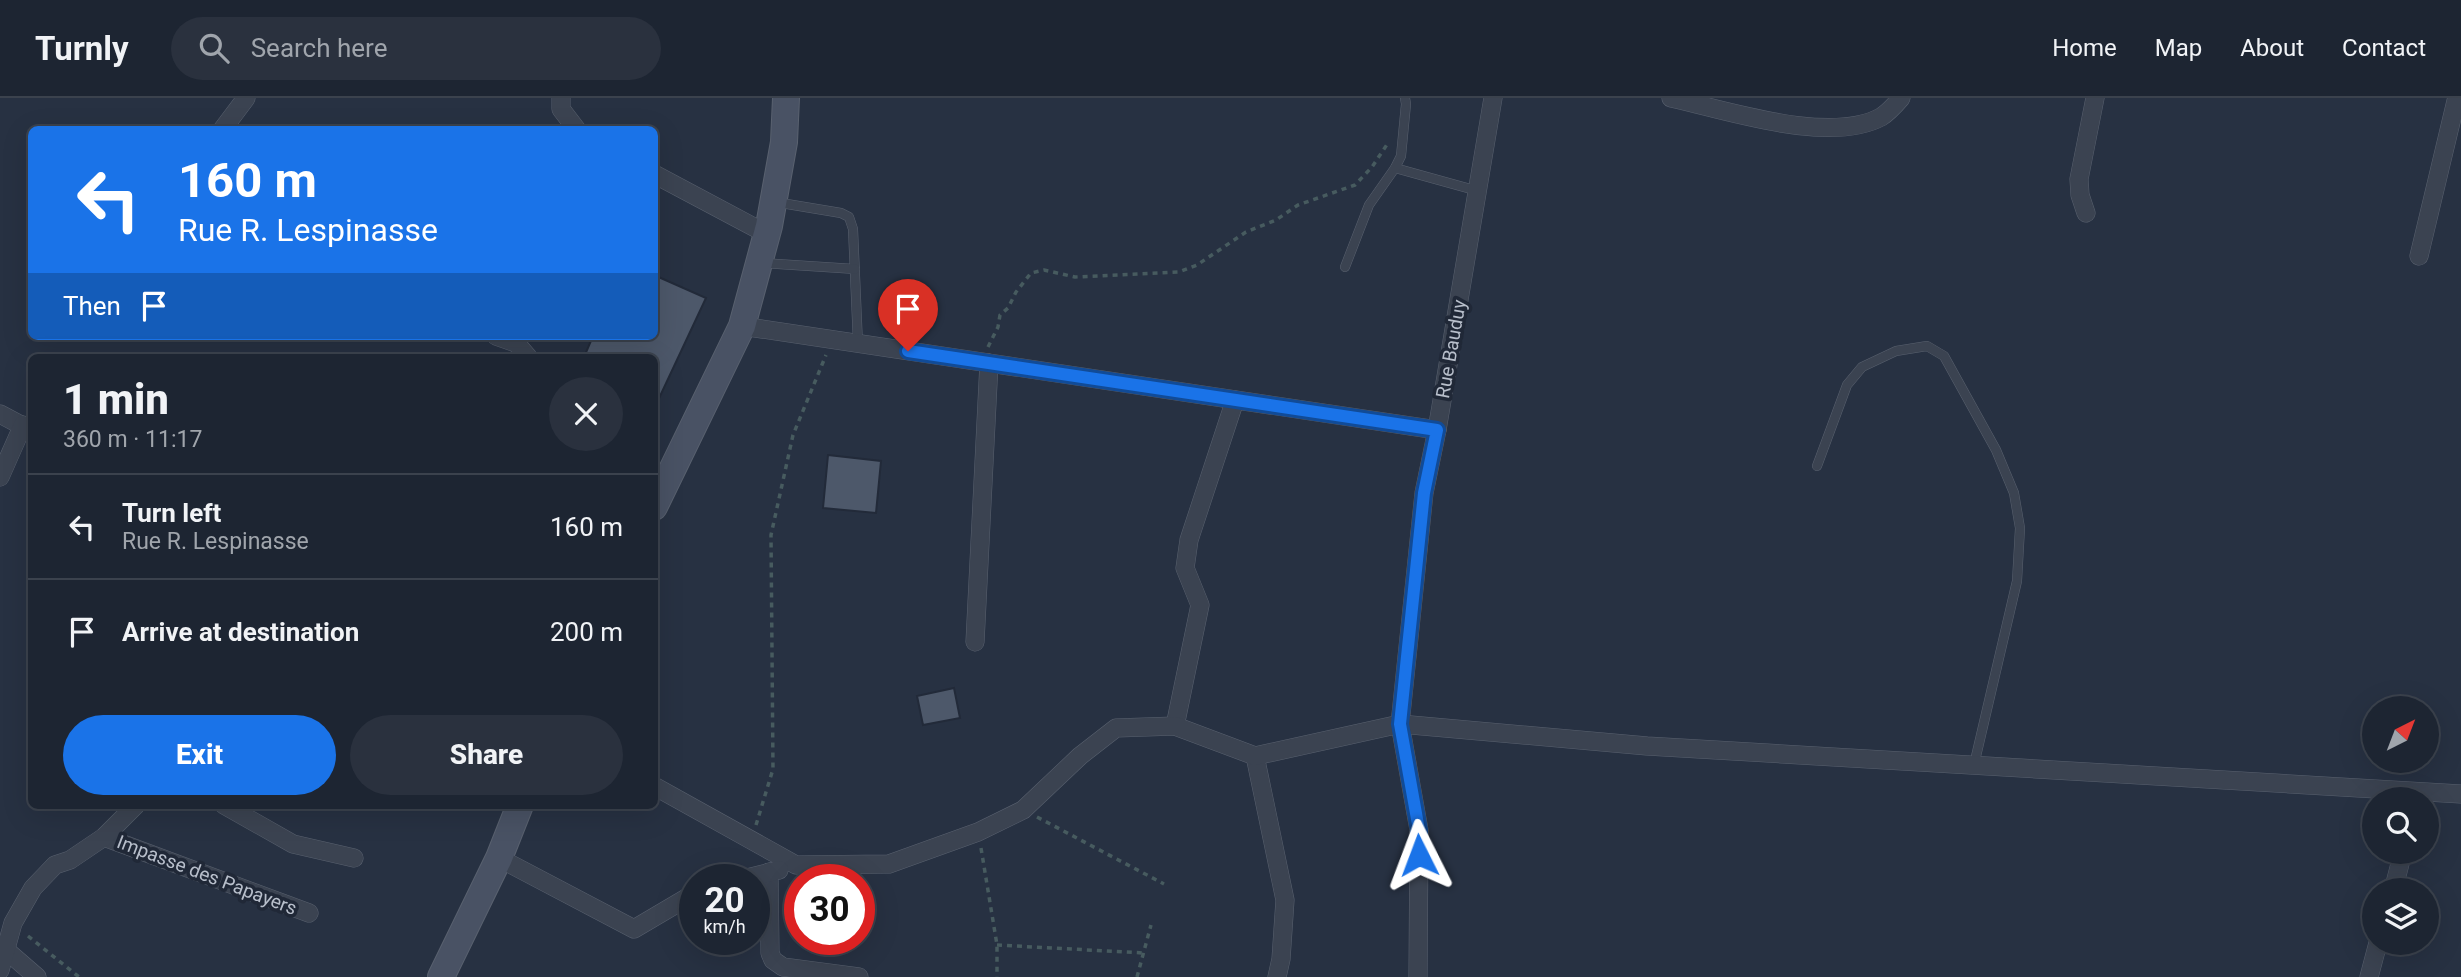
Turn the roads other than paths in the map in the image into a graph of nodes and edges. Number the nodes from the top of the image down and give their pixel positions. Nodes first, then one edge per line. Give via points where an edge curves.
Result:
1 (246, 98) edge
2 (561, 98) edge
3 (786, 98) edge
4 (1405, 98) edge
5 (1493, 98) edge
6 (1671, 98) edge
7 (1901, 98) edge
8 (2095, 98) edge
9 (2453, 100) edge
10 (225, 126) edge
11 (574, 126) edge
12 (1395, 169) junction
13 (658, 176) edge
14 (1478, 191) junction
15 (773, 202) junction
16 (2086, 213) dead end
17 (767, 234) junction
18 (2419, 256) dead end
19 (759, 263) junction
20 (1345, 267) dead end
21 (855, 270) junction
22 (741, 326) junction
23 (507, 340) edge
24 (858, 344) junction
25 (525, 354) edge
26 (986, 363) junction
27 (1235, 400) junction
28 (0, 414) edge
29 (27, 428) edge
30 (1437, 430) junction
31 (1817, 466) dead end
32 (0, 477) edge
33 (658, 499) edge
34 (975, 642) dead end
35 (1400, 724) junction
36 (1175, 726) junction
37 (1255, 756) junction
38 (1974, 765) junction
39 (658, 788) edge
40 (2362, 792) edge
41 (2461, 794) edge
42 (2439, 795) edge
43 (132, 809) edge
44 (231, 809) edge
45 (518, 809) edge
46 (104, 837) junction
47 (354, 858) dead end
48 (499, 858) junction
49 (794, 864) edge
50 (875, 864) edge
51 (679, 902) edge
52 (309, 913) dead end
53 (6, 923) edge
54 (7, 951) junction
55 (770, 953) edge
56 (2375, 955) edge
57 (0, 970) edge
58 (37, 977) edge
59 (441, 977) edge
60 (859, 977) edge
61 (1277, 977) edge
62 (1418, 977) edge
63 (2369, 977) edge

1 - 10 street
2 - 11 street via 561,109
3 - 15 main road
4 - 12 lane via 1401,156
5 - 14 street, Rue Bauduy
6 - 7 street via 1738,115 1828,128 1871,121
8 - 16 street via 2079,179
9 - 18 street
12 - 14 lane
12 - 20 lane via 1369,205
13 - 17 street
14 - 30 street, Rue Bauduy
15 - 17 main road
15 - 21 lane via 849,217
17 - 19 main road
19 - 21 lane
19 - 22 main road
21 - 24 lane
22 - 24 street
22 - 33 main road
23 - 25 street
24 - 26 street
26 - 27 street
26 - 34 street
27 - 30 street
27 - 36 street via 1188,540 1185,568 1199,605
28 - 29 street
29 - 32 street
30 - 35 street, Rue Bauduy via 1424,493
31 - 38 lane via 1847,385 1862,367 1896,351 1927,346 1944,356 1996,450 2014,493 2021,528 2017,581
35 - 37 street
35 - 38 street via 1647,746
35 - 62 street, Rue Bauduy via 1419,830
36 - 37 street
36 - 50 street via 1116,728 1023,810 978,832 889,864
37 - 61 street via 1285,900
38 - 40 street
39 - 49 street
41 - 42 street
43 - 46 street
44 - 47 street via 293,844
45 - 48 main road
46 - 52 street, Impasse des Papayers
46 - 53 street via 55,865
48 - 51 street via 634,929
48 - 59 main road
53 - 54 street
54 - 57 street
54 - 58 street
55 - 60 street via 783,967
56 - 63 street

